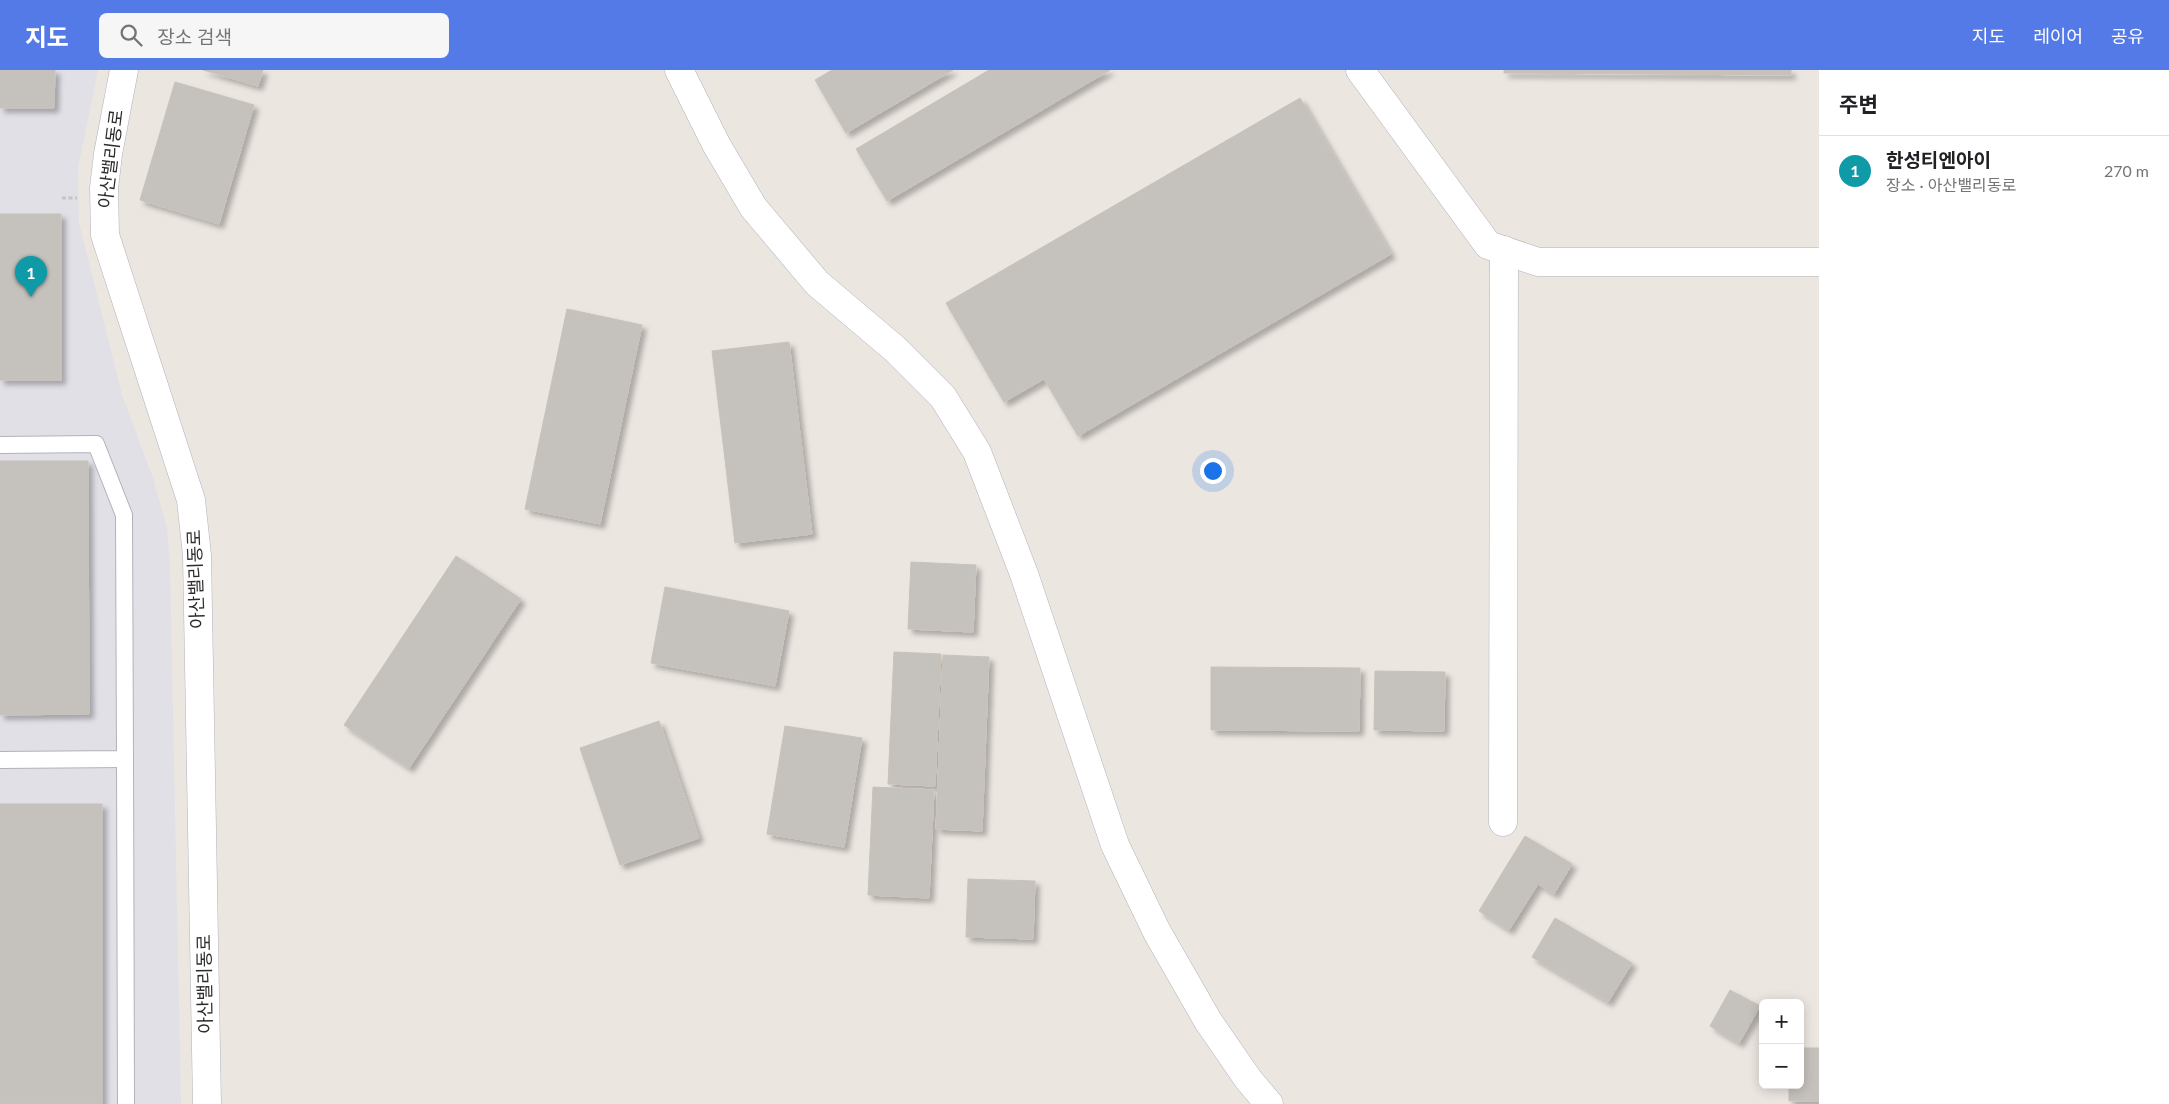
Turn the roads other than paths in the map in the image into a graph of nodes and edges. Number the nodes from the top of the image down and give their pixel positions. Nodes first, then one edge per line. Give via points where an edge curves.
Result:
1 (124, 70) edge
2 (679, 70) edge
3 (1360, 70) edge
4 (1504, 250) junction
5 (1819, 262) edge
6 (0, 444) edge
7 (125, 759) junction
8 (0, 760) edge
9 (1503, 822) dead end
10 (126, 1104) edge
11 (207, 1104) edge
12 (1269, 1104) edge

1 - 11 street, 아산밸리동로 via 104,188 105,236 191,500 195,522
2 - 12 street via 716,144 754,207 817,283 895,349 943,397 977,452 1024,574 1115,845 1157,932 1208,1021
3 - 4 street via 1488,245
4 - 5 street via 1538,262
4 - 9 street
6 - 7 lane via 96,444 124,516
7 - 8 lane
7 - 10 lane

